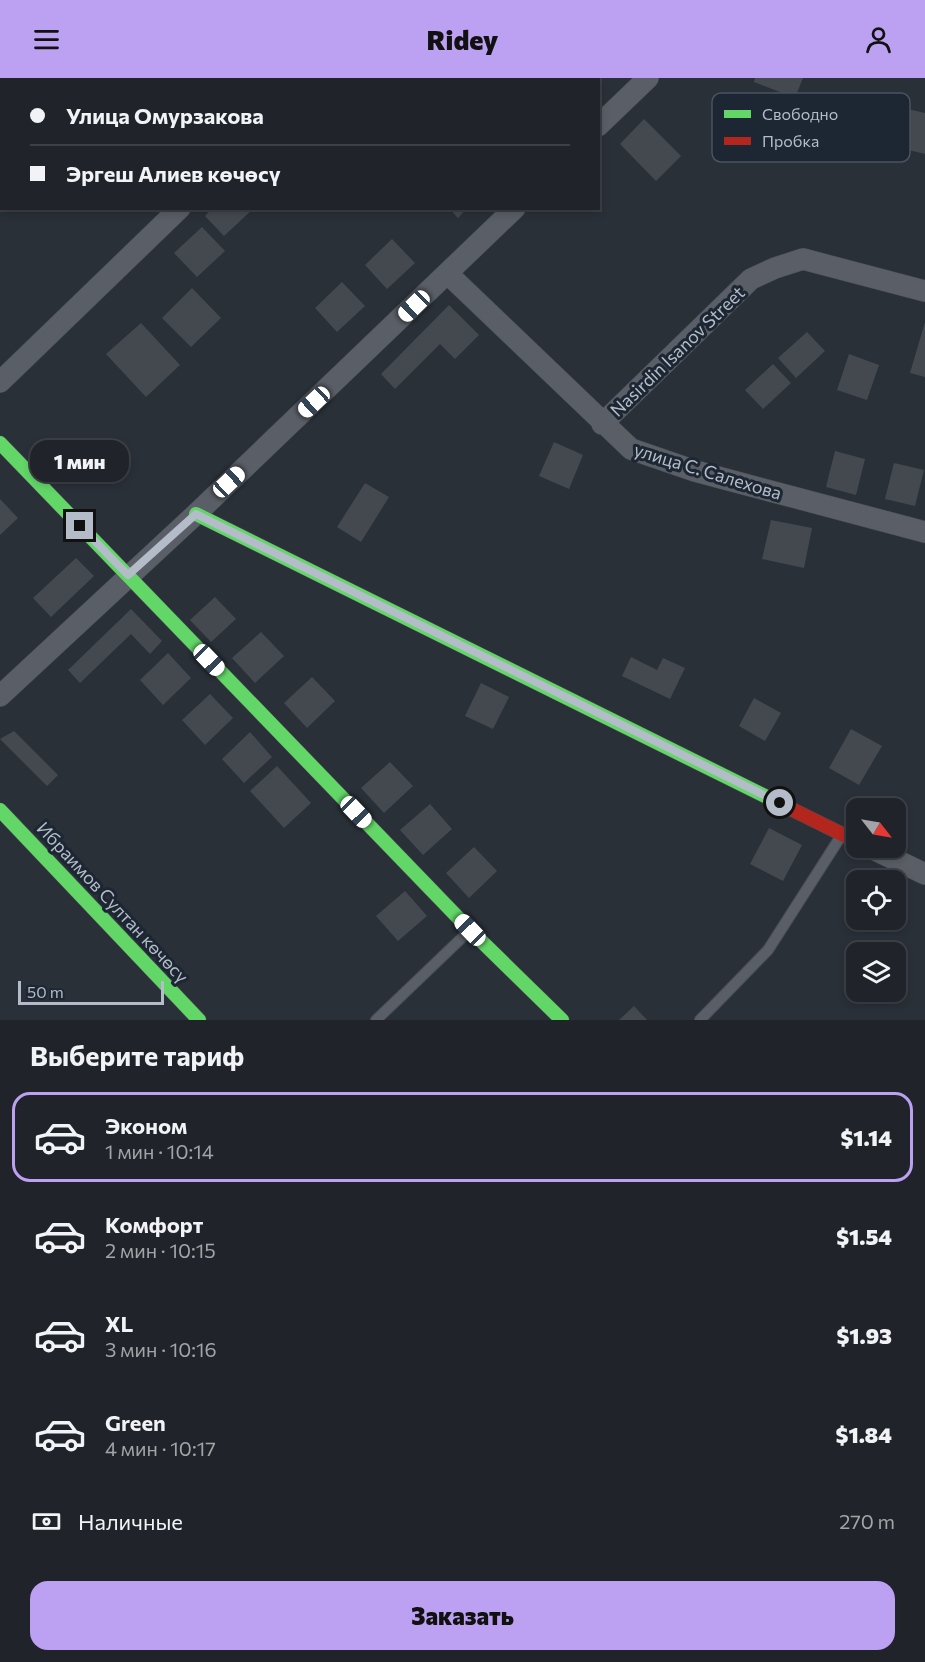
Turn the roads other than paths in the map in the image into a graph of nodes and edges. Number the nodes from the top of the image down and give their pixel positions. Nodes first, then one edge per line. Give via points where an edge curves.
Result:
1 (648, 78) edge
2 (600, 124) edge
3 (178, 210) edge
4 (513, 210) edge
5 (448, 273) junction
6 (925, 291) edge
7 (0, 382) edge
8 (602, 424) junction
9 (0, 443) edge
10 (196, 514) junction
11 (925, 532) edge
12 (128, 575) junction
13 (0, 696) edge
14 (0, 810) edge
15 (843, 834) junction
16 (846, 835) edge
17 (892, 858) edge
18 (925, 874) edge
19 (470, 930) junction
20 (199, 1020) edge
21 (376, 1020) edge
22 (562, 1020) edge
23 (700, 1020) edge

1 - 2 street
3 - 7 street
4 - 5 street
5 - 8 street, улица С. Салехова
5 - 10 street
6 - 8 street, Nasirdin Isanov Street via 803,259 775,268 751,279
8 - 11 street, улица С. Салехова via 631,449 695,471
9 - 12 street
10 - 12 street
10 - 15 street
12 - 13 street
12 - 19 street
14 - 20 street, Ибраимов Султан көчөсү
15 - 16 street
15 - 23 lane via 768,950
17 - 18 street
19 - 21 lane
19 - 22 street

